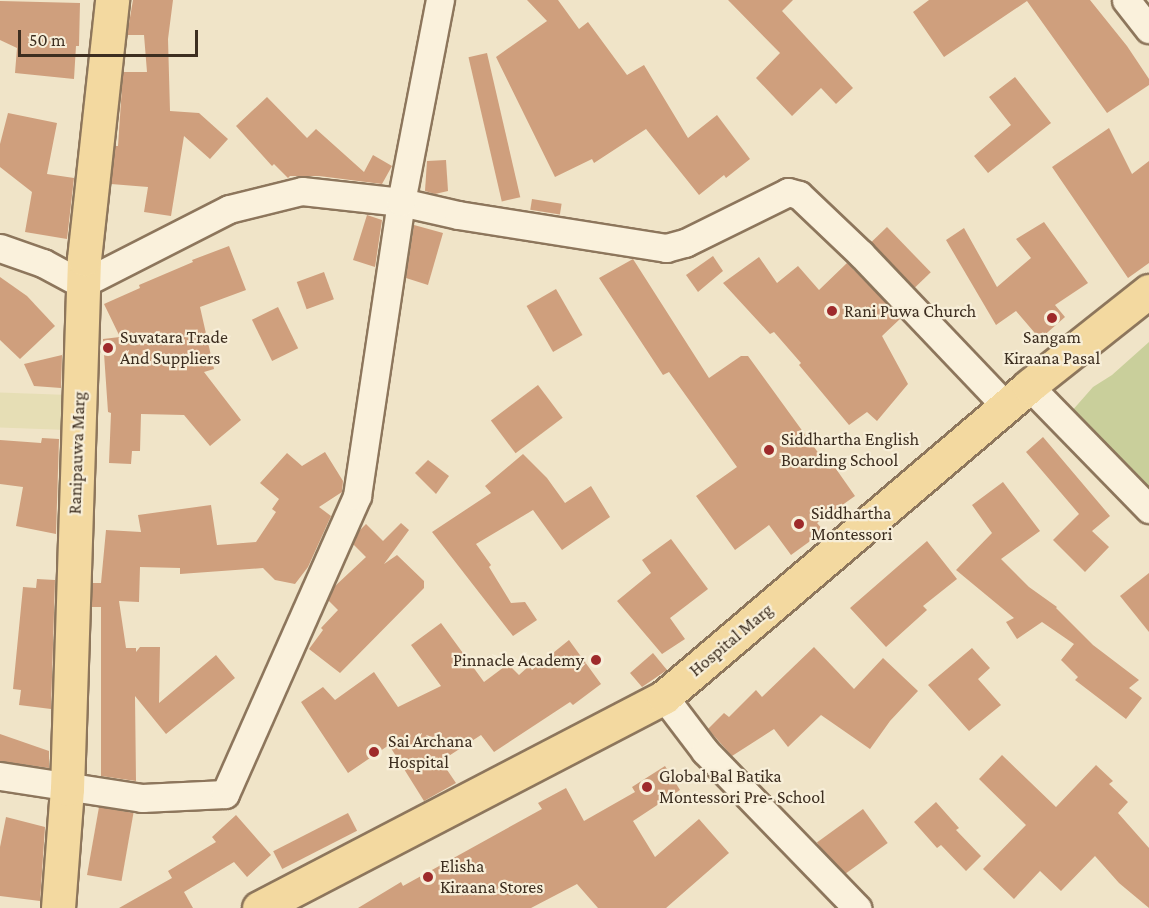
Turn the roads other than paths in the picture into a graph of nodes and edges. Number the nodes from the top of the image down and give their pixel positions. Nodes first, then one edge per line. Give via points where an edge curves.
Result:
1 (112, 0) edge
2 (440, 0) edge
3 (1126, 0) edge
4 (1149, 29) edge
5 (401, 202) junction
6 (0, 248) edge
7 (82, 284) junction
8 (1149, 291) edge
9 (1017, 396) junction
10 (1149, 509) edge
11 (664, 697) junction
12 (0, 776) edge
13 (67, 789) junction
14 (58, 908) edge
15 (259, 908) edge
16 (857, 908) edge

1 - 7 main road, Ranipauwa Marg
2 - 5 street
3 - 4 street
5 - 7 street via 302,191 229,209
5 - 9 street via 458,215 666,248 685,243 788,192 799,195
5 - 13 street via 357,496 225,794 142,798
6 - 7 street via 43,263
7 - 13 main road, Ranipauwa Marg
8 - 9 main road, Hospital Marg
9 - 10 street
9 - 11 main road, Hospital Marg
11 - 15 main road, Hospital Marg
11 - 16 street via 705,751
12 - 13 street
13 - 14 main road, Ranipauwa Marg

